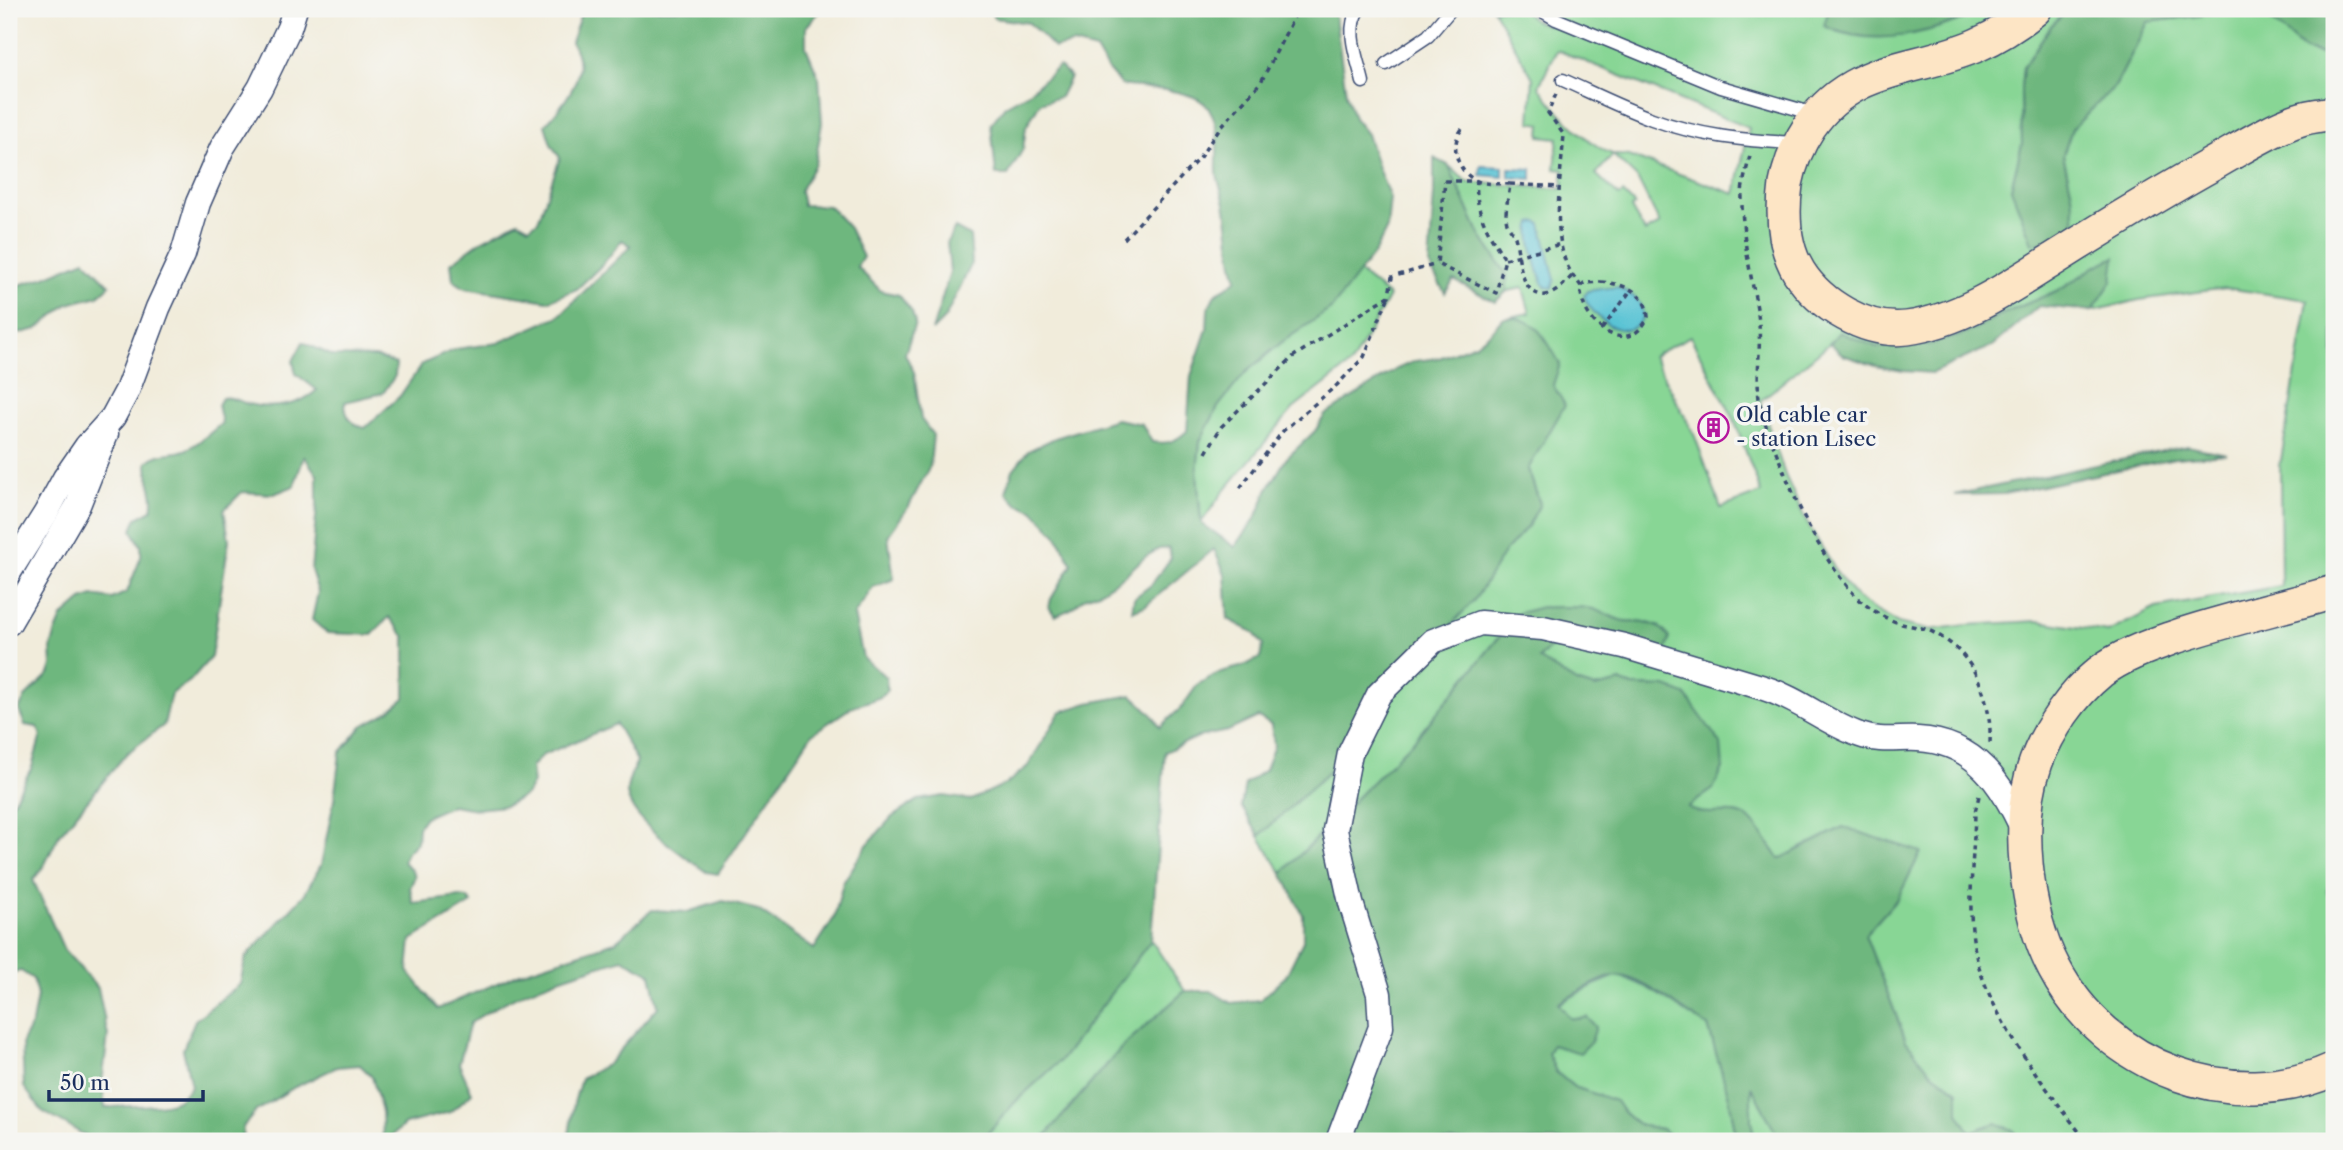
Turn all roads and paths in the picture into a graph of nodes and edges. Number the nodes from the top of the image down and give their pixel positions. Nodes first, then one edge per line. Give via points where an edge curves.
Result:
1 (295, 9) edge
2 (1298, 9) edge
3 (1359, 9) edge
4 (1451, 9) edge
5 (1539, 9) edge
6 (2035, 9) edge
7 (1386, 64) dead end
8 (1563, 80) joint
9 (1363, 82) dead end
10 (2334, 113) edge
11 (1818, 115) junction
12 (1462, 129) dead end
13 (1753, 141) junction
14 (1800, 143) junction
15 (1477, 181) junction
16 (1510, 184) junction
17 (1560, 187) junction
18 (1125, 239) dead end
19 (1561, 244) junction
20 (1517, 255) junction
21 (1505, 259) junction
22 (1437, 264) junction
23 (1573, 275) junction
24 (1581, 286) junction
25 (1632, 289) junction
26 (1389, 296) junction
27 (1602, 330) junction
28 (113, 417) junction
29 (1206, 453) dead end
30 (1240, 488) dead end
31 (9, 572) edge
32 (2334, 592) edge
33 (9, 623) edge
34 (1986, 768) junction
35 (2025, 834) junction
36 (2334, 1069) edge
37 (1338, 1141) edge
38 (2087, 1141) edge

1 - 28 street via 260,88 222,148 198,203 183,254
2 - 18 path via 1261,82
3 - 9 lane via 1352,29
4 - 7 lane via 1427,36
5 - 11 lane via 1721,87
6 - 11 main road via 1977,45 1857,83
8 - 13 lane via 1652,119
8 - 17 path via 1548,113 1564,135
10 - 14 main road via 2297,120 2236,150 2014,285 1948,317 1903,329 1846,314 1818,294 1799,270 1788,244 1784,212 1790,167
11 - 14 main road
12 - 15 path via 1454,143 1455,153
13 - 14 lane
13 - 34 path via 1742,190 1743,220 1758,317 1760,401 1767,427 1806,521 1856,597 1898,622 1944,640 1982,682 1989,707
15 - 16 path
15 - 21 path via 1480,213
15 - 22 path via 1445,181
16 - 17 path
16 - 20 path via 1507,224 1515,236
17 - 19 path
19 - 20 path
19 - 23 path
20 - 21 path
20 - 23 path via 1525,279 1541,295 1556,291
21 - 22 path via 1496,293
22 - 26 path via 1392,277
23 - 24 path
24 - 25 path via 1601,282
24 - 27 path via 1586,309
25 - 27 path
25 - 27 path via 1647,307 1645,324 1620,337
26 - 29 path via 1294,356 1221,427
26 - 30 path via 1364,356 1283,431
28 - 31 street via 65,478
28 - 33 street via 78,505
32 - 35 main road via 2174,638 2130,654 2101,671 2072,701 2035,764
34 - 35 street via 2011,803
34 - 37 street via 1930,739 1862,736 1785,695 1624,646 1543,628 1480,623 1433,641 1379,694 1350,753 1335,830 1379,994 1381,1027
34 - 38 path via 1975,812 1971,912 1977,957 1996,1008 2056,1103
35 - 36 main road via 2031,900 2054,969 2079,1005 2118,1042 2180,1076 2219,1085 2288,1084

